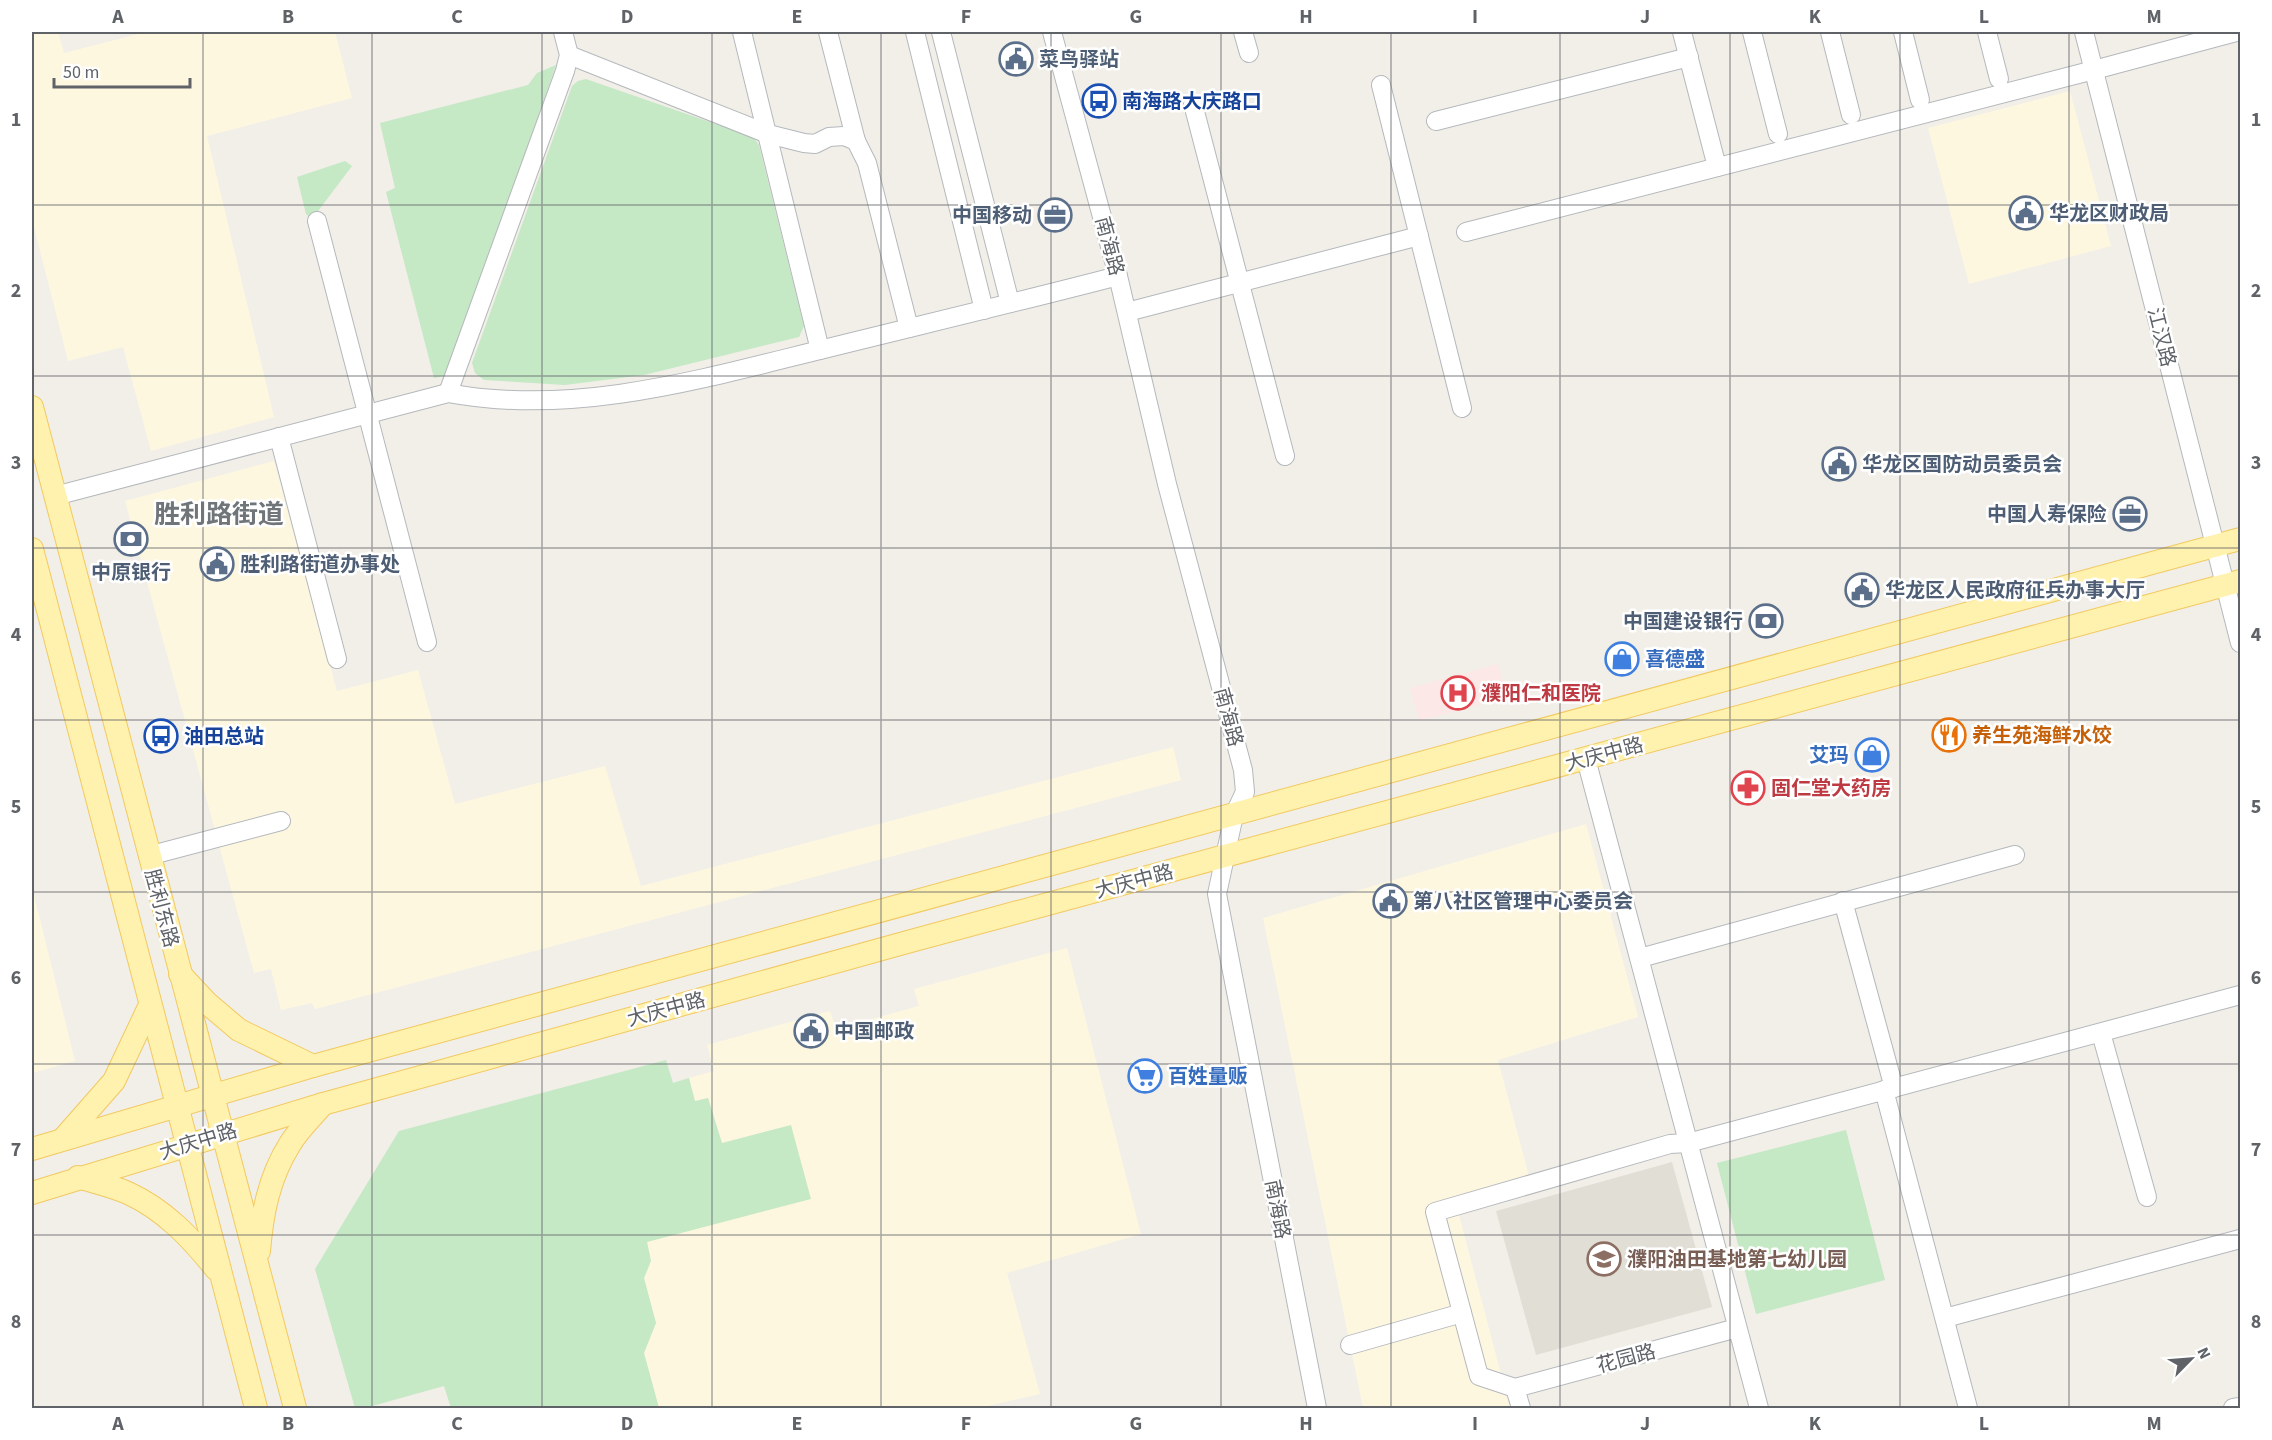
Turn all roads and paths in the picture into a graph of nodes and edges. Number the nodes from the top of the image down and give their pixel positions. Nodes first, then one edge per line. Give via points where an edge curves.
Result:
1 (563, 32) edge
2 (741, 32) edge
3 (828, 32) edge
4 (915, 32) edge
5 (941, 32) edge
6 (1052, 32) edge
7 (1243, 32) edge
8 (1682, 32) edge
9 (1752, 32) edge
10 (1830, 32) edge
11 (1903, 32) edge
12 (1987, 32) edge
13 (2084, 32) edge
14 (2236, 32) edge
15 (1249, 53) dead end
16 (569, 55) junction
17 (1689, 57) junction
18 (2094, 70) junction
19 (1999, 79) dead end
20 (1381, 85) dead end
21 (1920, 100) dead end
22 (1193, 104) dead end
23 (1851, 116) dead end
24 (1436, 121) dead end
25 (768, 134) junction
26 (1778, 134) dead end
27 (856, 141) junction
28 (1717, 167) junction
29 (317, 221) dead end
30 (1466, 232) dead end
31 (1419, 236) junction
32 (1118, 276) junction
33 (1240, 282) junction
34 (1010, 303) junction
35 (984, 309) junction
36 (1127, 312) junction
37 (909, 328) junction
38 (820, 350) junction
39 (448, 393) junction
40 (32, 407) edge
41 (1462, 408) dead end
42 (368, 414) junction
43 (279, 437) junction
44 (1285, 456) dead end
45 (55, 496) junction
46 (2241, 539) edge
47 (2216, 546) junction
48 (32, 549) edge
49 (2233, 583) edge
50 (427, 642) dead end
51 (2241, 643) edge
52 (337, 659) dead end
53 (1586, 759) junction
54 (1234, 814) junction
55 (281, 821) dead end
56 (2015, 855) dead end
57 (148, 856) junction
58 (1227, 856) junction
59 (1843, 901) junction
60 (1640, 958) junction
61 (178, 972) junction
62 (2241, 995) edge
63 (150, 1005) junction
64 (2101, 1032) junction
65 (313, 1065) junction
66 (1889, 1089) junction
67 (211, 1096) junction
68 (323, 1104) junction
69 (177, 1106) junction
70 (221, 1134) junction
71 (63, 1140) junction
72 (1688, 1143) junction
73 (186, 1144) junction
74 (32, 1149) edge
75 (78, 1177) junction
76 (32, 1192) edge
77 (2147, 1197) dead end
78 (2240, 1240) edge
79 (258, 1265) junction
80 (222, 1276) junction
81 (1462, 1313) junction
82 (1945, 1318) junction
83 (1737, 1328) junction
84 (1350, 1345) dead end
85 (1515, 1388) junction
86 (2241, 1407) edge
87 (256, 1408) edge
88 (295, 1408) edge
89 (1317, 1408) edge
90 (1521, 1408) edge
91 (1759, 1408) edge
92 (1968, 1408) edge
93 (2233, 1408) edge

1 - 16 street
2 - 25 street
3 - 27 street
4 - 35 street
5 - 34 street
6 - 32 street, 南海路
7 - 15 street
8 - 17 street
9 - 26 street
10 - 23 street
11 - 21 street
12 - 19 street
13 - 18 street, 江汉路
14 - 18 street
16 - 25 street
16 - 39 street
17 - 24 street
17 - 28 street
18 - 28 street
18 - 47 street, 江汉路
20 - 31 street
22 - 33 street
25 - 27 street via 815,144 829,137 844,136
25 - 38 street
27 - 37 street via 867,163
28 - 30 street
29 - 42 street
31 - 33 street
31 - 41 street
32 - 34 street
32 - 36 street, 南海路
33 - 36 street
33 - 44 street
34 - 35 street
35 - 37 street
36 - 54 street, 南海路 via 1167,484 1243,770 1245,792
37 - 38 street
38 - 39 street via 666,386 584,399 485,399
39 - 42 street
40 - 45 main road, 胜利东路
42 - 43 street
42 - 50 street
43 - 45 street
43 - 52 street
45 - 57 main road, 胜利东路
46 - 47 main road, 大庆中路
47 - 49 street, 江汉路
47 - 54 main road, 大庆中路
48 - 63 main road, 胜利东路
49 - 51 street, 江汉路
49 - 53 main road, 大庆中路
53 - 58 main road, 大庆中路
53 - 60 street
54 - 58 street, 南海路
54 - 65 main road, 大庆中路
55 - 57 street
56 - 59 street
57 - 61 main road, 胜利东路
58 - 68 main road, 大庆中路
58 - 89 street, 南海路 via 1217,894
59 - 60 street
59 - 66 street
60 - 72 street
61 - 65 main road via 239,1030
61 - 67 main road, 胜利东路
62 - 64 street
63 - 69 main road, 胜利东路
63 - 71 main road via 114,1081
64 - 66 street
64 - 77 street
65 - 67 main road, 大庆中路
66 - 72 street
66 - 82 street
67 - 69 main road, 大庆中路
67 - 70 main road, 胜利东路
68 - 70 main road, 大庆中路
68 - 79 main road via 290,1143 271,1180 262,1219
69 - 71 main road, 大庆中路
69 - 73 main road, 胜利东路
70 - 73 main road, 大庆中路
70 - 79 main road, 胜利东路
71 - 74 main road, 大庆中路
72 - 81 street via 1670,1144 1434,1212
72 - 83 street
73 - 75 main road, 大庆中路
73 - 80 main road, 胜利东路
75 - 76 main road, 大庆中路
75 - 80 main road via 127,1193 162,1212 193,1240
78 - 82 street
79 - 88 main road, 胜利东路
80 - 87 main road, 胜利东路
81 - 84 street
81 - 85 street via 1479,1376
82 - 92 street
83 - 85 street, 花园路
83 - 91 street
85 - 90 street
86 - 93 street

